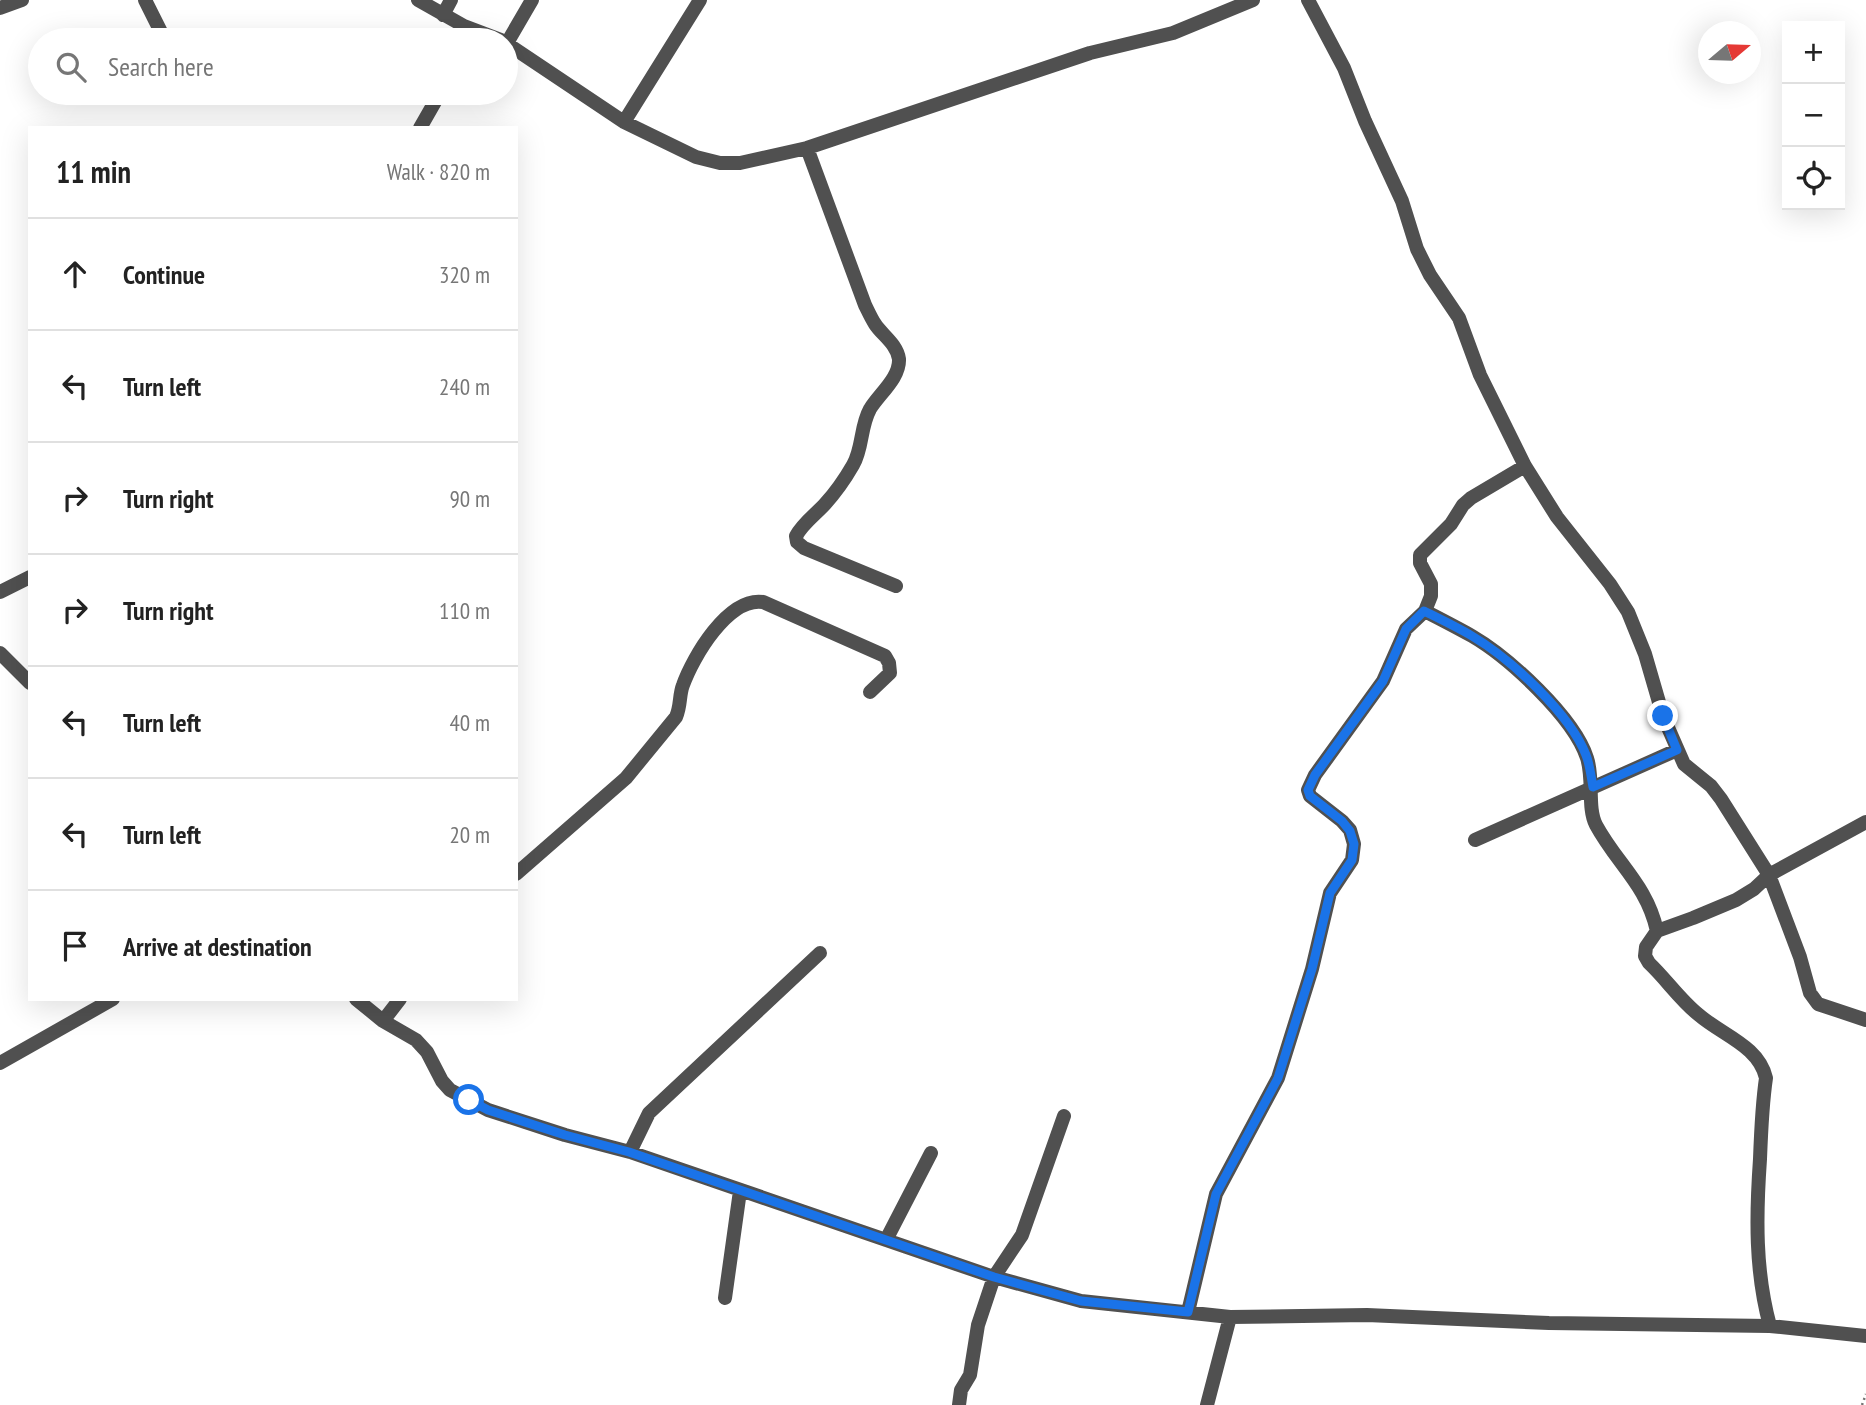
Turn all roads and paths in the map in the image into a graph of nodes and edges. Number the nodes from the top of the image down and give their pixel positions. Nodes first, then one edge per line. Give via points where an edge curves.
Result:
1 (22, 0) edge
2 (145, 0) edge
3 (418, 0) edge
4 (452, 0) edge
5 (532, 0) edge
6 (700, 0) edge
7 (1253, 0) edge
8 (1308, 0) edge
9 (0, 8) edge
10 (443, 15) junction
11 (159, 28) edge
12 (457, 28) edge
13 (513, 28) edge
14 (518, 51) edge
15 (433, 105) edge
16 (624, 122) junction
17 (421, 126) edge
18 (807, 148) junction
19 (1525, 466) junction
20 (28, 578) edge
21 (896, 586) dead end
22 (0, 592) edge
23 (1424, 611) junction
24 (0, 653) edge
25 (28, 680) edge
26 (870, 692) dead end
27 (1677, 750) junction
28 (1593, 787) junction
29 (1866, 822) edge
30 (1475, 841) dead end
31 (518, 872) edge
32 (1769, 875) junction
33 (1657, 931) junction
34 (820, 953) dead end
35 (110, 1001) edge
36 (358, 1001) edge
37 (398, 1001) edge
38 (1866, 1020) edge
39 (383, 1021) junction
40 (0, 1063) edge
41 (1064, 1116) dead end
42 (629, 1152) junction
43 (931, 1153) dead end
44 (740, 1191) junction
45 (886, 1240) junction
46 (994, 1277) junction
47 (725, 1298) dead end
48 (1188, 1312) junction
49 (1230, 1317) junction
50 (1770, 1326) junction
51 (1866, 1336) edge
52 (1866, 1394) edge
53 (959, 1405) edge
54 (1207, 1405) edge
55 (1861, 1405) edge

1 - 9 street
2 - 11 street
3 - 10 street
4 - 10 street
5 - 13 street
6 - 16 street
7 - 18 street via 1173,33 1090,54
8 - 19 street via 1344,68 1402,201 1417,249 1459,318 1480,375
10 - 12 street
14 - 16 street
15 - 17 street
16 - 18 street via 696,158 720,163
18 - 21 street via 864,305 899,357 889,384 863,425 854,463 825,504 800,527 797,542
19 - 23 street via 1471,498 1420,555 1431,584
19 - 27 street via 1628,612
20 - 22 street
23 - 28 street via 1474,637 1555,705 1587,757
23 - 48 street via 1402,635 1383,681 1308,790 1350,831 1352,860 1330,893 1278,1078 1216,1194
24 - 25 street
26 - 31 street via 890,673 885,656 762,602 747,603 704,642 682,687 676,717 625,778
27 - 28 street
27 - 32 street via 1684,764 1721,799
28 - 30 street
28 - 33 street via 1595,823 1644,894
29 - 32 street
32 - 33 street via 1736,900
32 - 38 street via 1810,993 1818,1004
33 - 50 street via 1646,947 1649,963 1699,1016 1742,1044 1764,1067 1758,1250
34 - 42 street via 649,1113
35 - 40 street
36 - 39 street
37 - 39 street
39 - 42 street via 416,1040 442,1082 459,1095 488,1110
41 - 46 street via 1022,1235
42 - 44 street
43 - 45 street
44 - 45 street
44 - 47 street
45 - 46 street
46 - 48 street via 1081,1301
46 - 53 street
48 - 49 street
49 - 50 street via 1367,1315
49 - 54 street
50 - 51 street
52 - 55 path

